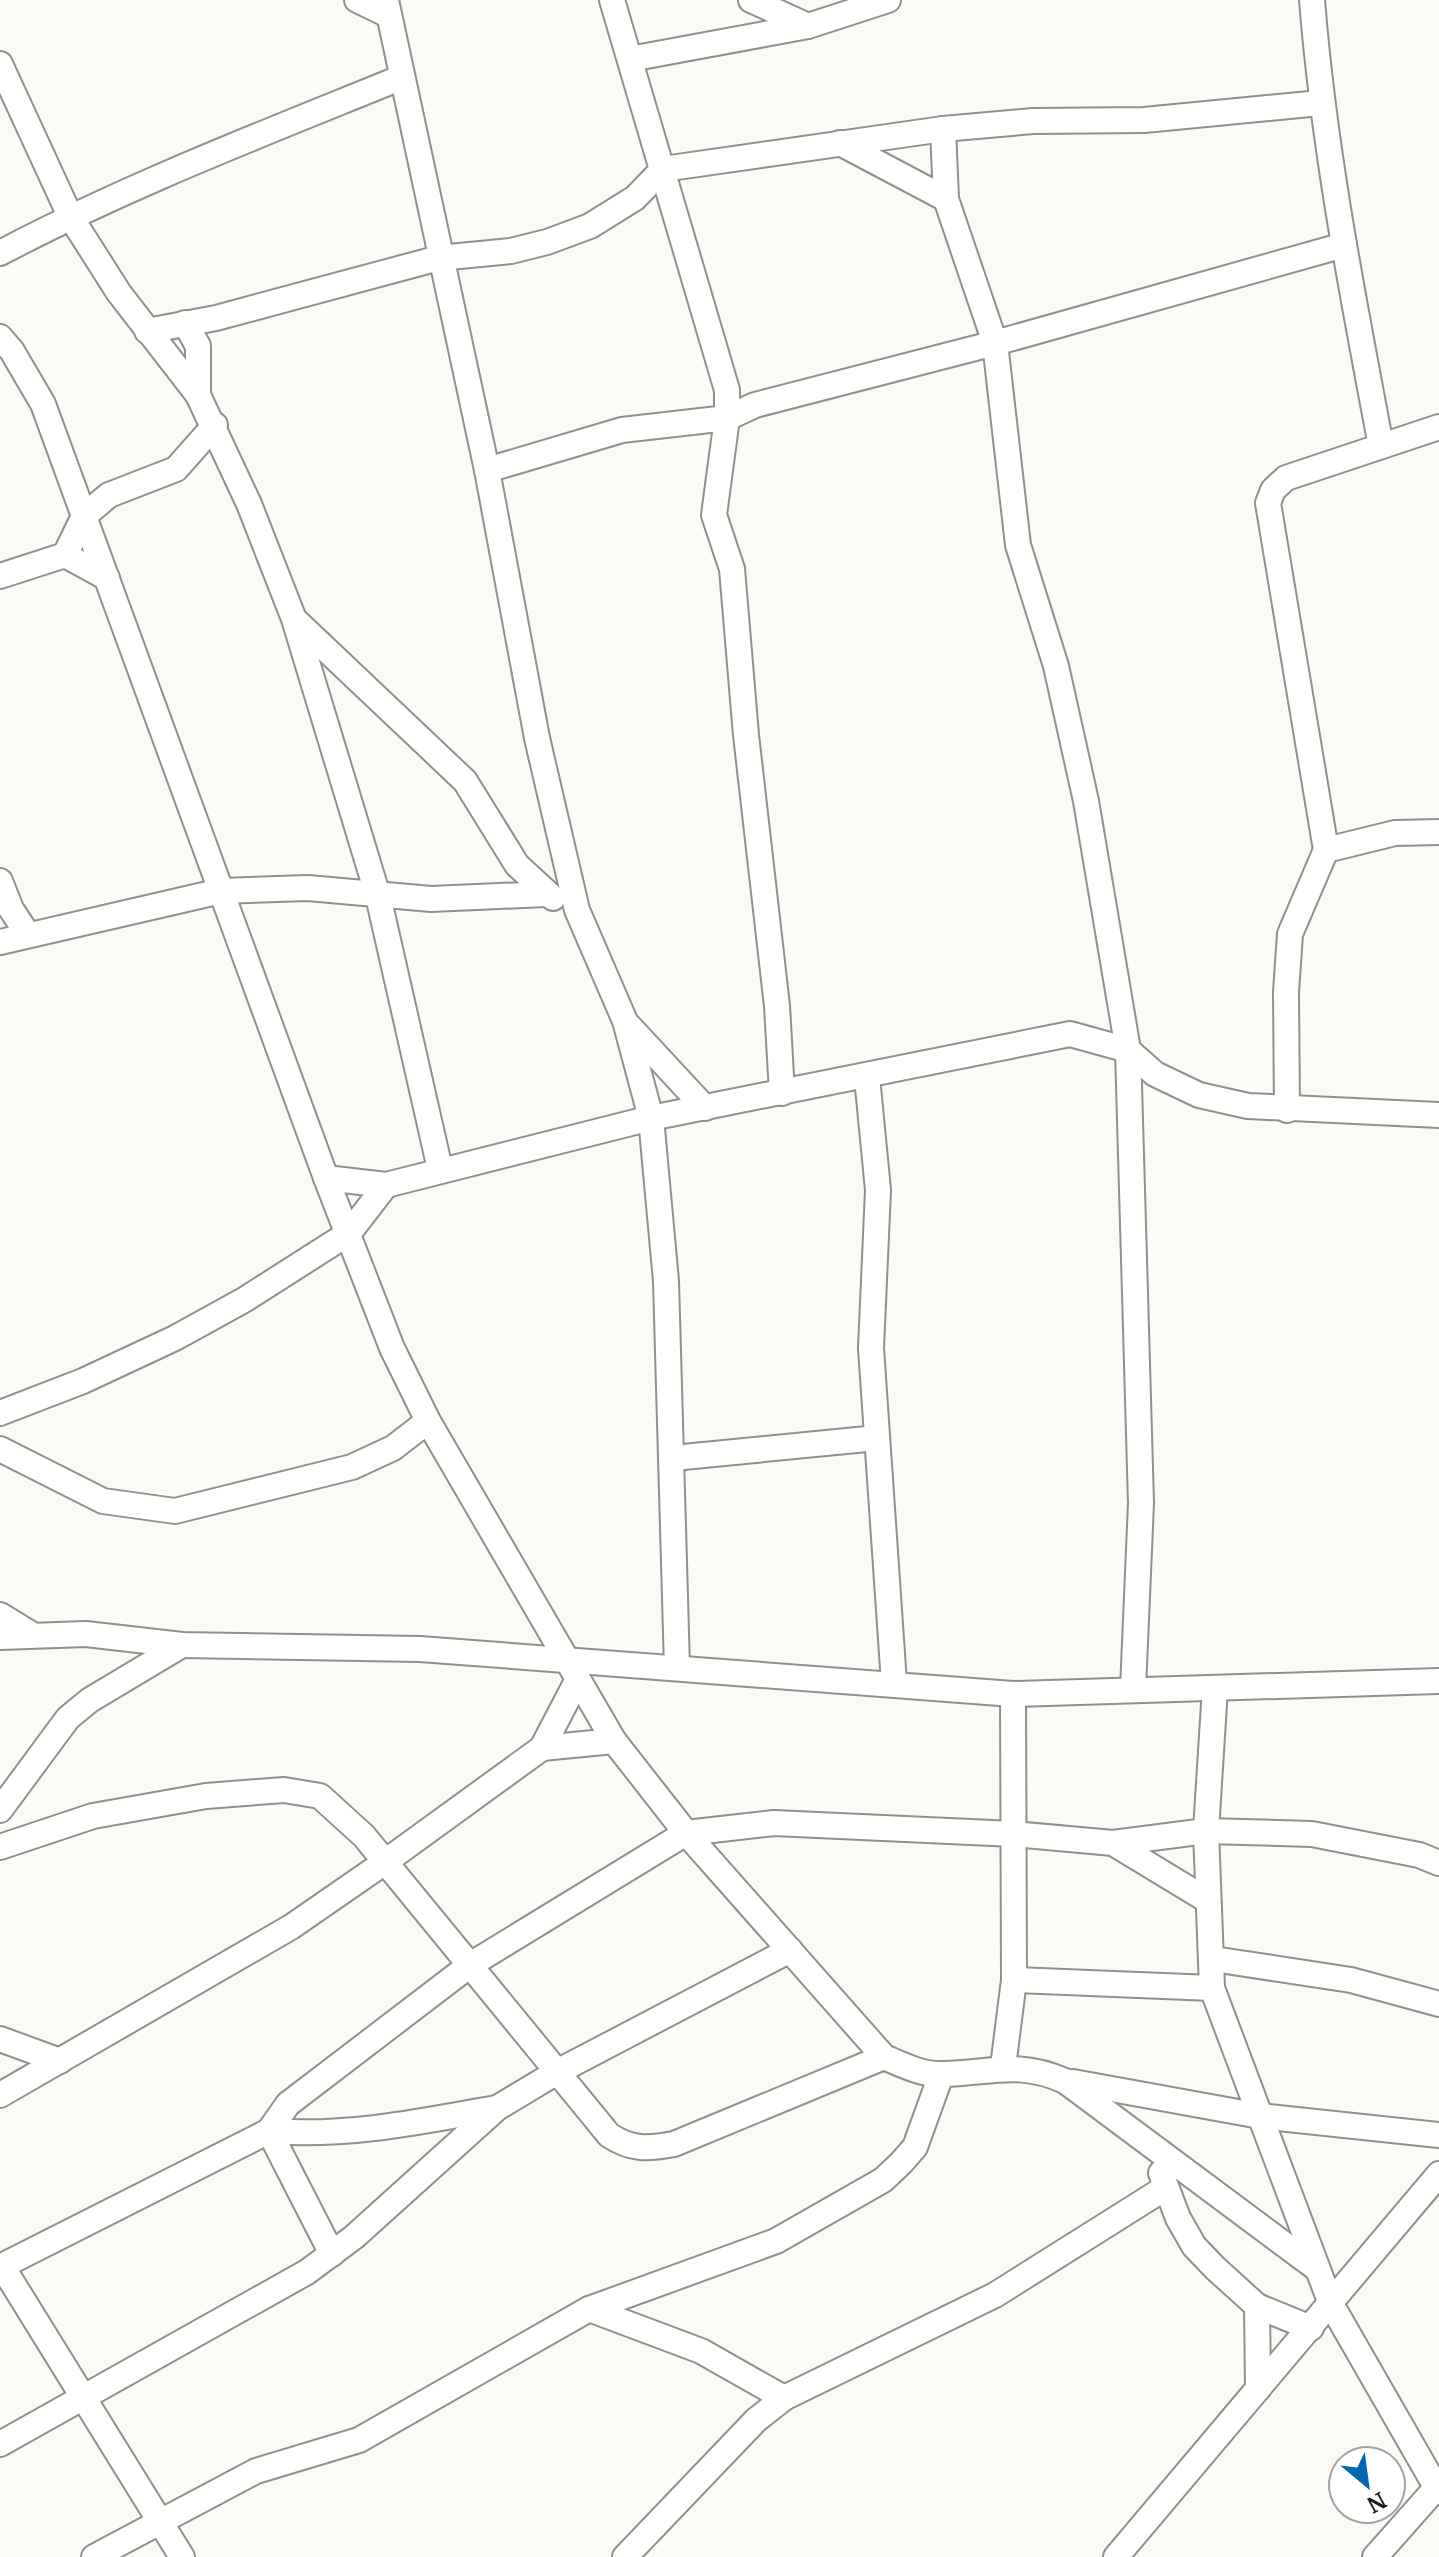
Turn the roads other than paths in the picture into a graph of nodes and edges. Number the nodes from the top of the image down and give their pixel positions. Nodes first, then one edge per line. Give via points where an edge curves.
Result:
1 (357, 0) edge
2 (612, 0) edge
3 (742, 0) edge
4 (751, 0) edge
5 (888, 0) edge
6 (1312, 0) edge
7 (387, 8) edge
8 (808, 26) junction
9 (753, 37) junction
10 (630, 59) junction
11 (0, 64) edge
12 (400, 78) junction
13 (1320, 103) junction
14 (943, 129) junction
15 (840, 143) junction
16 (663, 169) junction
17 (946, 199) junction
18 (70, 216) junction
19 (1344, 245) junction
20 (0, 253) edge
21 (439, 258) junction
22 (216, 318) junction
23 (185, 323) junction
24 (147, 331) junction
25 (0, 337) edge
26 (995, 343) junction
27 (198, 346) junction
28 (727, 390) junction
29 (198, 395) junction
30 (755, 405) junction
31 (727, 418) junction
32 (215, 425) junction
33 (1439, 427) edge
34 (1381, 446) junction
35 (487, 470) junction
36 (84, 516) junction
37 (65, 555) junction
38 (0, 576) edge
39 (107, 578) junction
40 (294, 619) junction
41 (1439, 832) edge
42 (1326, 850) junction
43 (0, 881) edge
44 (221, 891) junction
45 (546, 894) junction
46 (378, 896) junction
47 (577, 910) junction
48 (28, 935) junction
49 (0, 942) edge
50 (625, 1021) junction
51 (1128, 1050) junction
52 (867, 1077) junction
53 (782, 1093) junction
54 (705, 1108) junction
55 (1287, 1110) junction
56 (1439, 1115) edge
57 (651, 1118) junction
58 (440, 1169) junction
59 (326, 1178) junction
60 (386, 1185) junction
61 (349, 1233) junction
62 (0, 1413) edge
63 (428, 1421) junction
64 (877, 1438) junction
65 (0, 1449) edge
66 (673, 1458) junction
67 (0, 1615) edge
68 (31, 1634) junction
69 (0, 1637) edge
70 (182, 1645) junction
71 (677, 1668) junction
72 (572, 1670) junction
73 (1439, 1681) edge
74 (894, 1683) junction
75 (1215, 1688) junction
76 (1133, 1689) junction
77 (1013, 1694) junction
78 (614, 1741) junction
79 (542, 1748) junction
80 (0, 1810) edge
81 (1206, 1831) junction
82 (686, 1833) junction
83 (1014, 1834) junction
84 (364, 1836) junction
85 (1113, 1843) junction
86 (407, 1846) junction
87 (0, 1847) edge
88 (385, 1862) junction
89 (1439, 1863) edge
90 (1207, 1900) junction
91 (790, 1950) junction
92 (1213, 1959) junction
93 (470, 1965) junction
94 (1014, 1980) junction
95 (1212, 1988) junction
96 (1439, 2004) edge
97 (0, 2039) edge
98 (884, 2057) junction
99 (60, 2061) junction
100 (1003, 2067) junction
101 (557, 2072) junction
102 (941, 2075) junction
103 (1065, 2081) junction
104 (0, 2095) edge
105 (497, 2108) junction
106 (1260, 2116) junction
107 (269, 2131) junction
108 (1439, 2135) edge
109 (1155, 2147) junction
110 (1439, 2174) edge
111 (1165, 2188) junction
112 (332, 2254) junction
113 (1, 2266) edge
114 (1316, 2268) junction
115 (1331, 2304) junction
116 (1257, 2306) junction
117 (589, 2309) junction
118 (1311, 2328) junction
119 (1258, 2389) junction
120 (83, 2398) junction
121 (784, 2398) junction
122 (0, 2444) edge
123 (1438, 2489) edge
124 (159, 2523) junction
125 (94, 2557) edge
126 (182, 2557) edge
127 (625, 2557) edge
128 (1116, 2557) edge
129 (1375, 2557) edge

1 - 7 street
2 - 10 street
3 - 9 street
4 - 8 street
5 - 8 street
6 - 13 street
7 - 12 street
8 - 9 street
9 - 10 street
10 - 16 street
11 - 18 street
12 - 18 street
12 - 21 street
13 - 14 street via 1144,120
13 - 19 street
14 - 15 street
14 - 17 street
15 - 16 street
15 - 17 street
16 - 21 street via 635,198 590,226 511,251
16 - 28 street
17 - 26 street
18 - 20 street
18 - 24 street
19 - 26 street
19 - 34 street
21 - 22 street
21 - 35 street
22 - 23 street
22 - 27 street
23 - 24 street
23 - 27 street
24 - 29 street
25 - 36 street via 43,404
26 - 30 street
26 - 51 street via 1018,545 1056,666 1086,801
27 - 29 street
28 - 30 street
28 - 31 street
29 - 32 street
30 - 31 street
31 - 35 street via 622,430
31 - 53 street via 714,515 732,569
32 - 36 street via 176,469 109,495
32 - 40 street
33 - 34 street
34 - 42 street via 1286,478 1268,503
35 - 47 street via 537,738
36 - 37 street
36 - 39 street
37 - 38 street
37 - 39 street
39 - 44 street
40 - 45 street via 465,781 517,865
40 - 46 street
41 - 42 street via 1395,833
42 - 55 street via 1290,934
43 - 48 street
44 - 46 street via 308,888
44 - 48 street
44 - 59 street
45 - 46 street via 468,899
45 - 47 street
46 - 58 street
47 - 50 street
48 - 49 street
50 - 54 street
50 - 57 street
51 - 52 street via 1070,1034
51 - 55 street via 1155,1074 1199,1095
51 - 76 street via 1141,1503
52 - 53 street
52 - 64 street via 878,1190 871,1348
53 - 54 street
54 - 57 street
55 - 56 street
57 - 58 street
57 - 66 street via 666,1281
58 - 60 street
59 - 60 street
59 - 61 street
60 - 61 street
61 - 62 street via 175,1338
61 - 63 street via 392,1348
63 - 65 street via 393,1448 352,1467 175,1511 103,1501
63 - 72 street
64 - 66 street
64 - 74 street
66 - 71 street
67 - 68 street
68 - 69 street
68 - 70 street
70 - 72 street via 420,1649
70 - 80 street via 68,1718
71 - 72 street
71 - 74 street
72 - 78 street
72 - 79 street
73 - 75 street
74 - 77 street
75 - 76 street
75 - 81 street
76 - 77 street
77 - 83 street
78 - 79 street
78 - 82 street
79 - 86 street
81 - 85 street
81 - 89 street via 1312,1834
81 - 90 street
82 - 83 street via 774,1823
82 - 91 street
82 - 93 street
83 - 85 street
83 - 94 street
84 - 86 street
84 - 87 street via 320,1796 284,1790 206,1796 93,1816
84 - 88 street
85 - 90 street
86 - 88 street
88 - 93 street
88 - 99 street via 265,1943
90 - 92 street
91 - 98 street
91 - 101 street
92 - 95 street
92 - 96 street via 1351,1980
93 - 101 street
93 - 107 street via 288,2104
94 - 95 street
94 - 100 street
95 - 106 street
97 - 99 street
98 - 101 street via 674,2144 649,2149 625,2146 609,2135
98 - 102 street
99 - 104 street
100 - 102 street
100 - 103 street via 1028,2067
101 - 105 street
102 - 117 street via 915,2147 883,2180 776,2241
103 - 106 street
103 - 109 street
105 - 107 street via 374,2130 319,2135
105 - 112 street
106 - 108 street
106 - 114 street
107 - 112 street
107 - 113 street
109 - 111 street
109 - 114 street
110 - 115 street
111 - 116 street via 1194,2246
111 - 121 street via 995,2295
112 - 120 street
113 - 120 street
114 - 115 street
115 - 118 street
115 - 123 street
116 - 118 street
116 - 119 street
117 - 121 street via 701,2351
117 - 124 street via 359,2440 256,2471
118 - 119 street
119 - 128 street
120 - 122 street
120 - 124 street
121 - 127 street via 756,2420
123 - 129 street
124 - 125 street
124 - 126 street

